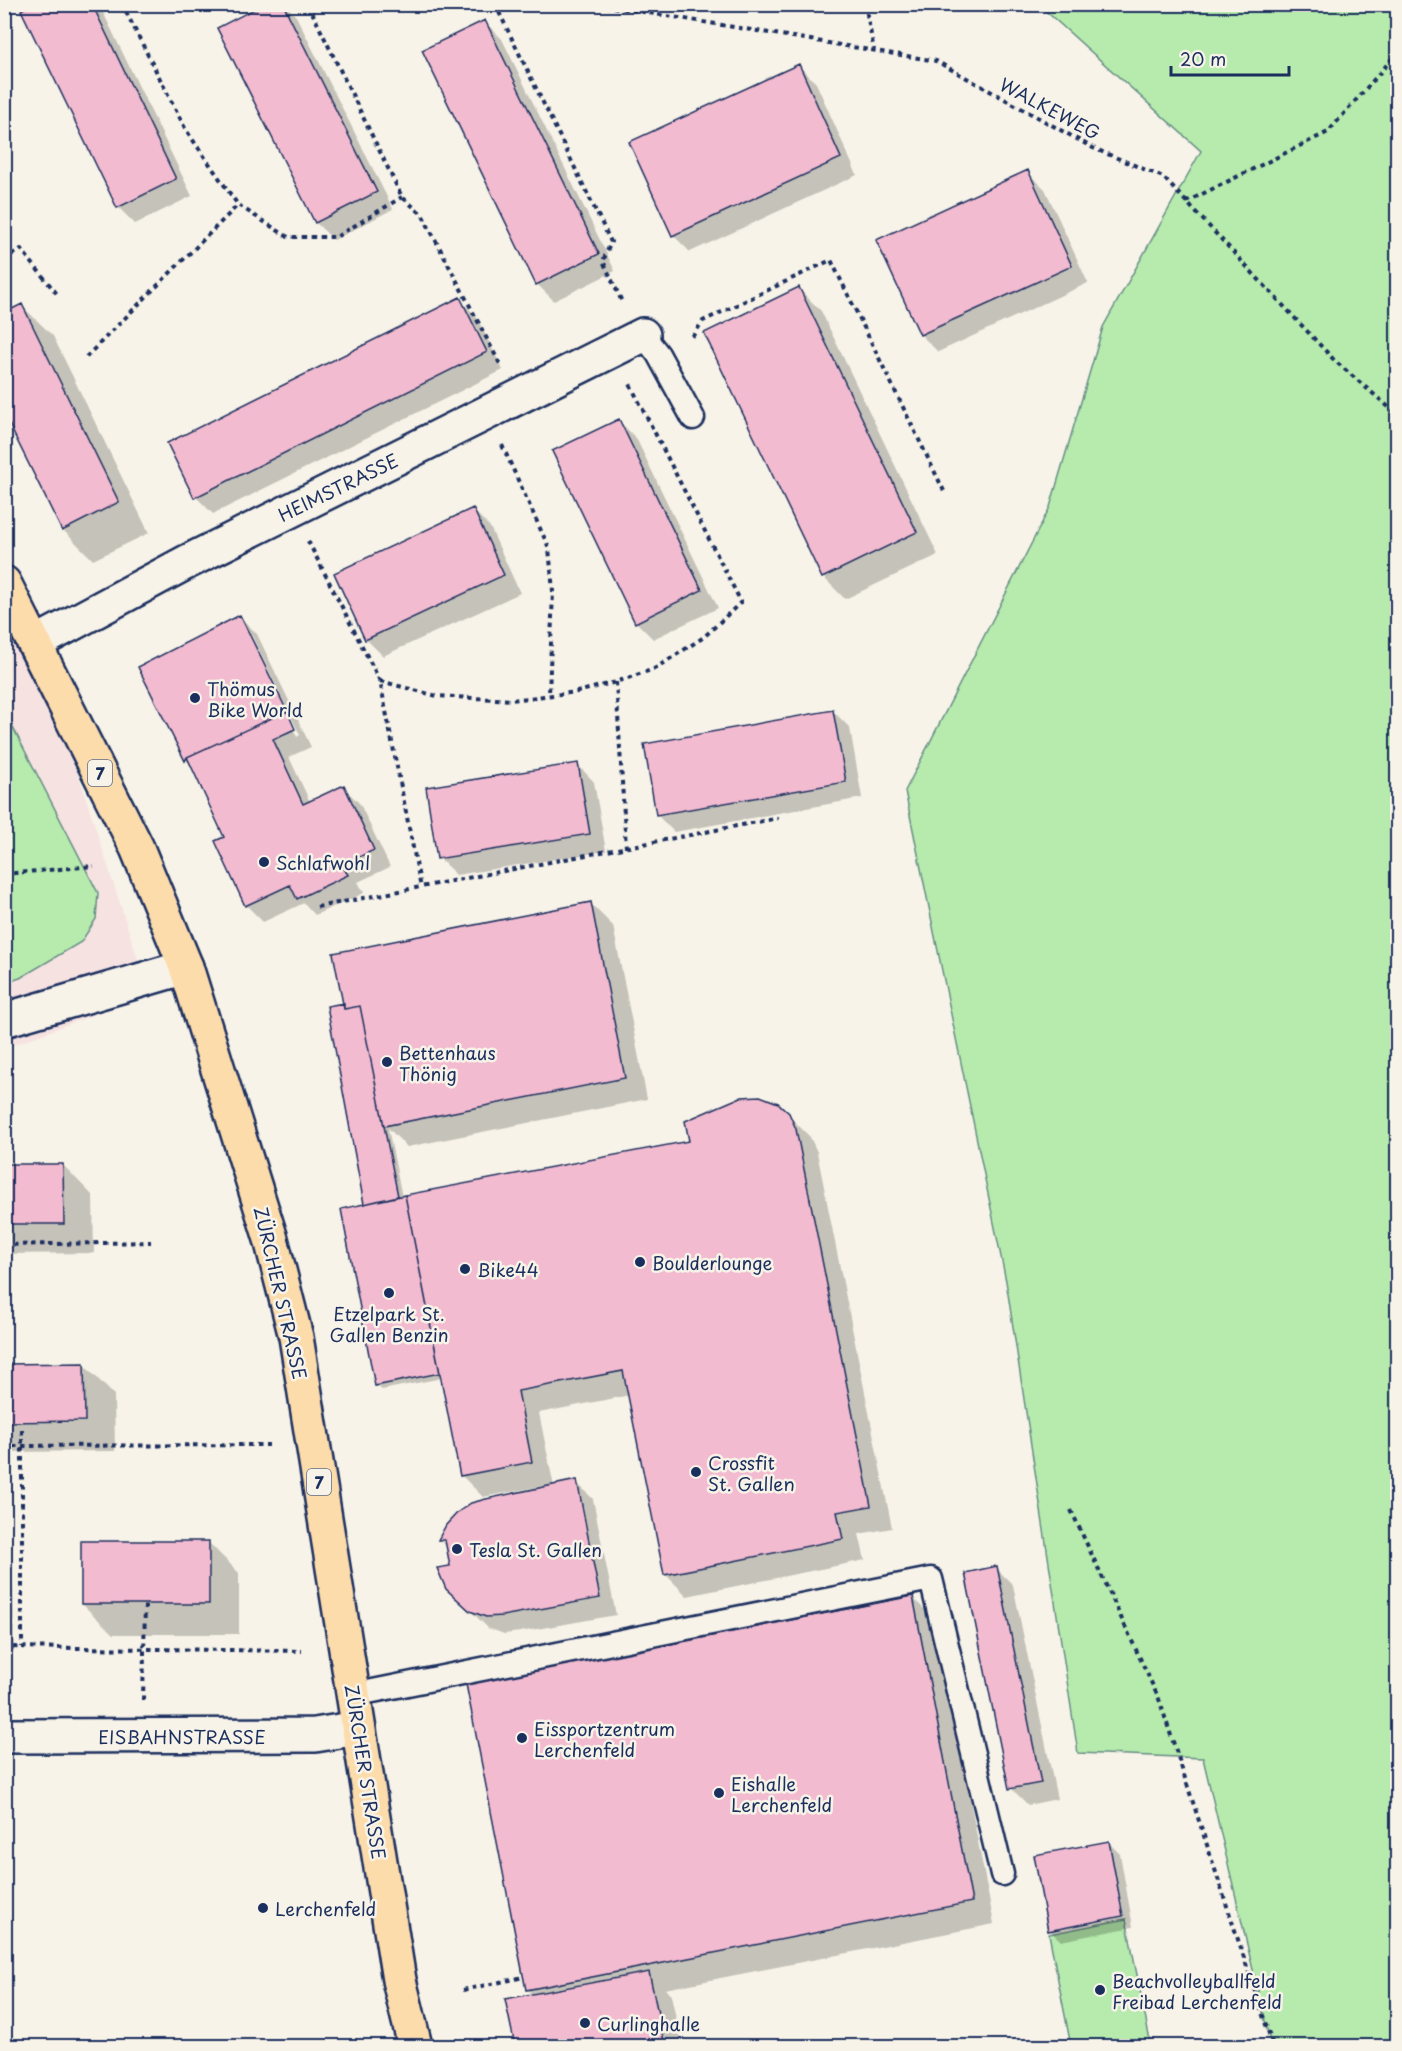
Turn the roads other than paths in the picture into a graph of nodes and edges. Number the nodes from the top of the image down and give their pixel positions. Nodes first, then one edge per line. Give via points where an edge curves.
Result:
1 (643, 335) joint
2 (693, 418) dead end
3 (4, 583) edge
4 (36, 643) junction
5 (186, 967) junction
6 (4, 1020) edge
7 (353, 1695) junction
8 (358, 1728) junction
9 (4, 1736) edge
10 (1002, 1874) dead end
11 (416, 2046) edge

1 - 2 lane via 658,354
1 - 4 street, HEIMSTRASSE via 187,562
3 - 4 main road, ZÜRCHER STRASSE / 7
4 - 5 main road, ZÜRCHER STRASSE / 7 via 137,848
5 - 6 street
5 - 7 main road, ZÜRCHER STRASSE / 7 via 271,1239 296,1337
7 - 8 main road, ZÜRCHER STRASSE / 7
7 - 10 lane via 931,1579
8 - 9 street, EISBAHNSTRASSE via 315,1736
8 - 11 main road, ZÜRCHER STRASSE / 7 via 399,1980

